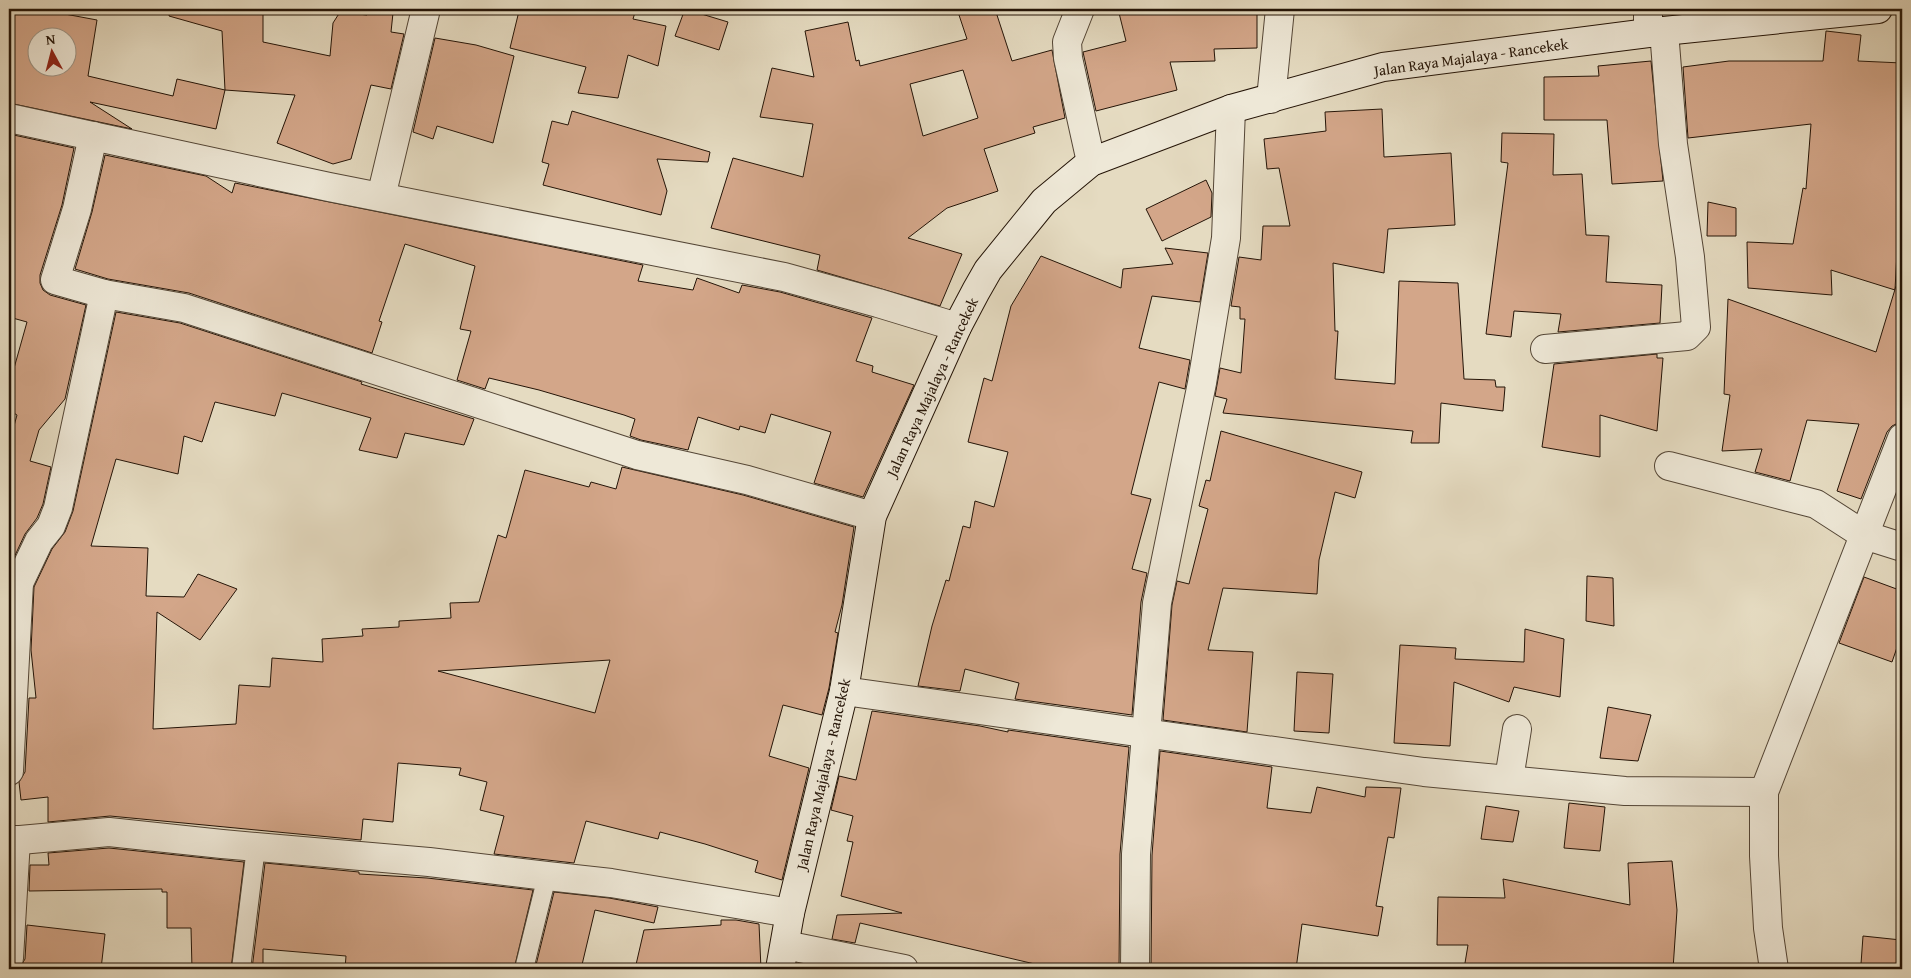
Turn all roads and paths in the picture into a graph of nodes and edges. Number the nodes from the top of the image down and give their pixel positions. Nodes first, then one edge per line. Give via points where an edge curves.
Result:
1 (426, 9) edge
2 (1080, 9) edge
3 (1280, 9) edge
4 (1878, 9) edge
5 (1653, 24) edge
6 (1271, 98) junction
7 (1231, 109) junction
8 (9, 118) edge
9 (93, 136) junction
10 (1091, 162) junction
11 (381, 197) junction
12 (104, 294) junction
13 (956, 327) junction
14 (1546, 349) dead end
15 (1902, 438) edge
16 (1669, 466) dead end
17 (872, 516) junction
18 (1864, 535) junction
19 (1902, 547) edge
20 (14, 581) edge
21 (844, 691) junction
22 (1517, 729) dead end
23 (1147, 734) junction
24 (9, 771) edge
25 (1509, 779) junction
26 (1764, 792) junction
27 (12, 840) edge
28 (256, 848) junction
29 (547, 876) junction
30 (790, 914) junction
31 (783, 957) edge
32 (9, 958) edge
33 (241, 969) edge
34 (524, 969) edge
35 (904, 969) edge
36 (1135, 969) edge
37 (1774, 969) edge

1 - 11 street
2 - 10 street via 1067,42 1068,58
3 - 6 street
4 - 5 street, Jalan Raya Majalaya - Rancekek
5 - 6 street, Jalan Raya Majalaya - Rancekek via 1382,68
5 - 14 street via 1690,257 1696,327 1687,336
6 - 7 street, Jalan Raya Majalaya - Rancekek
7 - 10 street, Jalan Raya Majalaya - Rancekek
7 - 23 street via 1226,238 1202,383 1157,603
8 - 9 street
9 - 11 street
9 - 12 street via 77,209 55,280
10 - 13 street, Jalan Raya Majalaya - Rancekek via 1044,201 988,270
11 - 13 street via 784,278
12 - 17 street via 184,308 637,455 747,480
12 - 20 street via 58,508 52,526
13 - 17 street, Jalan Raya Majalaya - Rancekek
15 - 18 street
16 - 18 street via 1816,504
17 - 21 street, Jalan Raya Majalaya - Rancekek
18 - 19 street
18 - 26 street
20 - 24 street
21 - 23 street
21 - 30 street, Jalan Raya Majalaya - Rancekek
22 - 25 street
23 - 25 street via 1424,772
23 - 36 street via 1136,854
25 - 26 street via 1625,791
26 - 37 street via 1764,865
27 - 28 street via 109,832
27 - 32 street
28 - 29 street via 429,862
28 - 33 lane
29 - 30 street via 611,883
29 - 34 lane
30 - 31 street, Jalan Raya Majalaya - Rancekek
31 - 35 street

